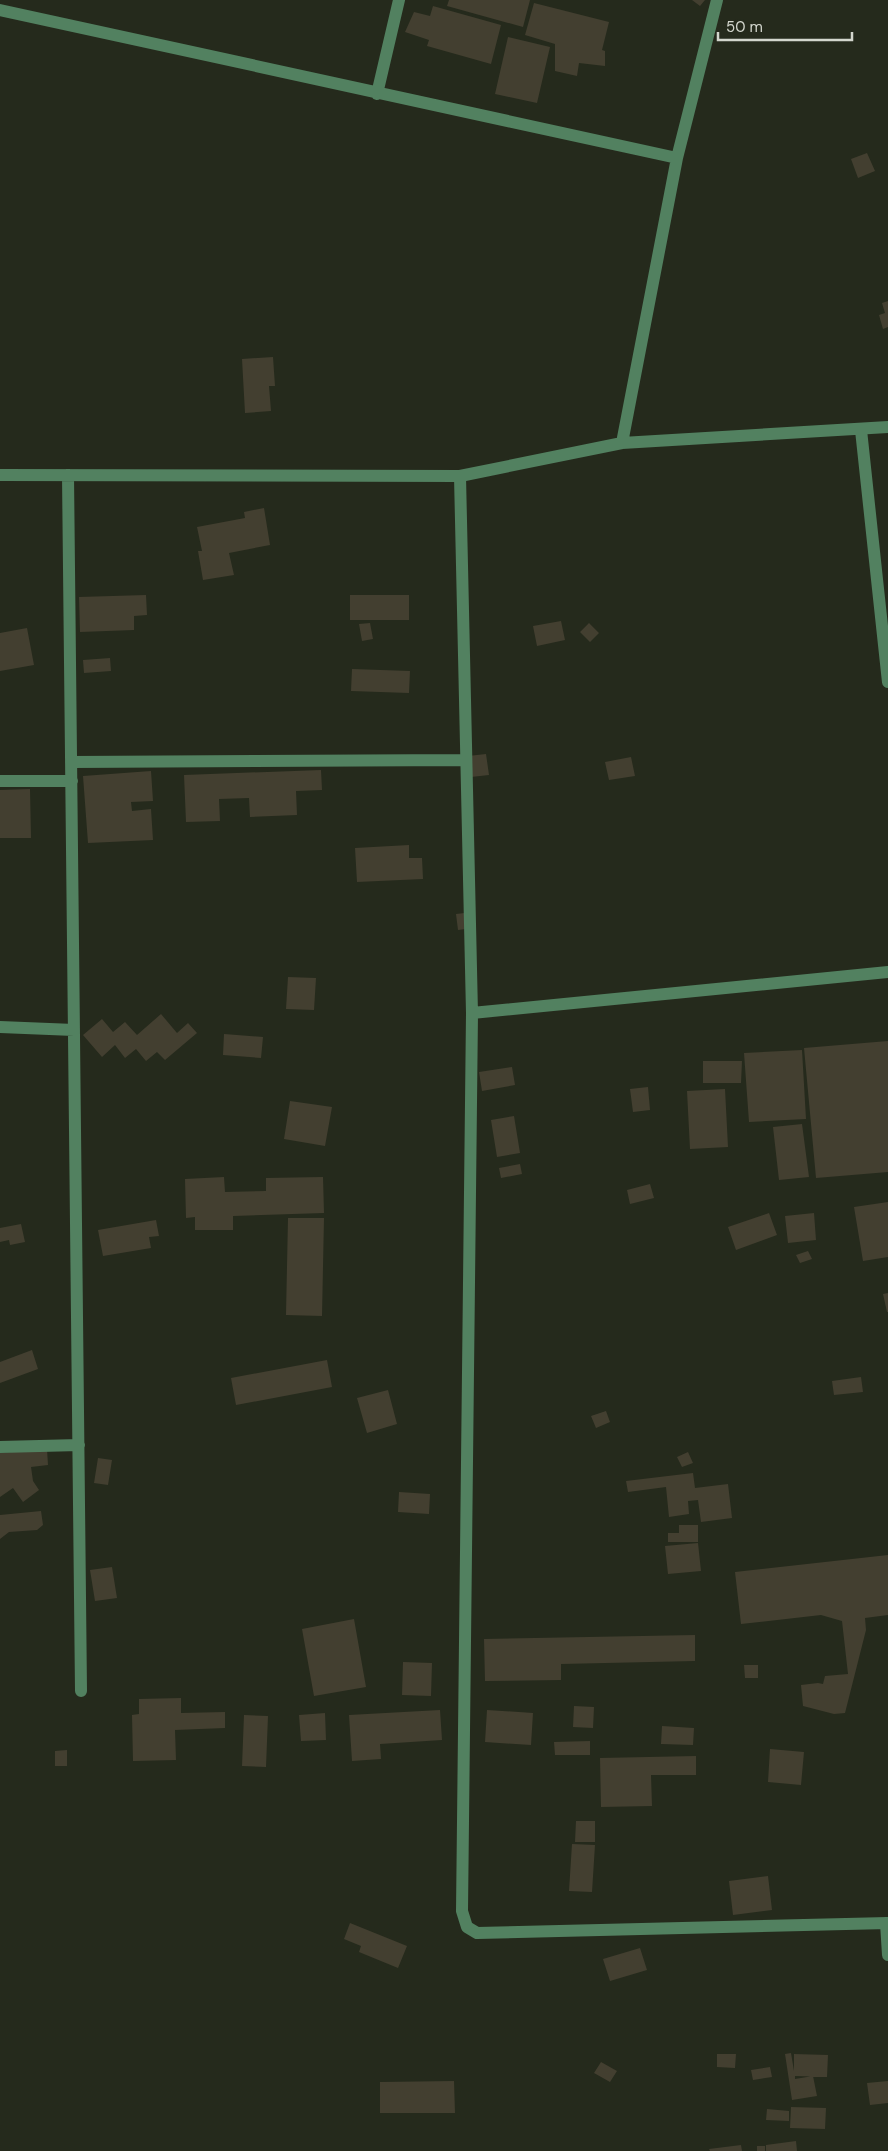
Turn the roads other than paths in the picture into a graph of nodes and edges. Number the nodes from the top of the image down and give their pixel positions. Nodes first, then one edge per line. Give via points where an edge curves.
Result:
1 (399, 0) edge
2 (717, 0) edge
3 (0, 10) edge
4 (377, 94) junction
5 (677, 158) junction
6 (888, 427) edge
7 (860, 430) junction
8 (622, 443) junction
9 (0, 475) edge
10 (68, 475) junction
11 (460, 476) junction
12 (887, 663) edge
13 (888, 682) edge
14 (466, 760) junction
15 (71, 762) junction
16 (0, 781) edge
17 (72, 781) junction
18 (888, 972) edge
19 (472, 1013) junction
20 (0, 1027) edge
21 (74, 1030) junction
22 (79, 1445) junction
23 (0, 1448) edge
24 (81, 1691) dead end
25 (887, 1923) edge
26 (888, 1954) edge

1 - 4 street
2 - 5 street
3 - 4 street
4 - 5 street
5 - 8 street
6 - 7 street
7 - 8 street
7 - 12 street
8 - 11 street
9 - 10 street
10 - 11 street
10 - 15 street
11 - 14 street
12 - 13 street
14 - 15 street
14 - 19 street
15 - 17 street
16 - 17 street
17 - 21 street
18 - 19 street
19 - 25 street via 462,1911 467,1927 477,1933
20 - 21 street
21 - 22 street
22 - 23 street
22 - 24 street
25 - 26 street

